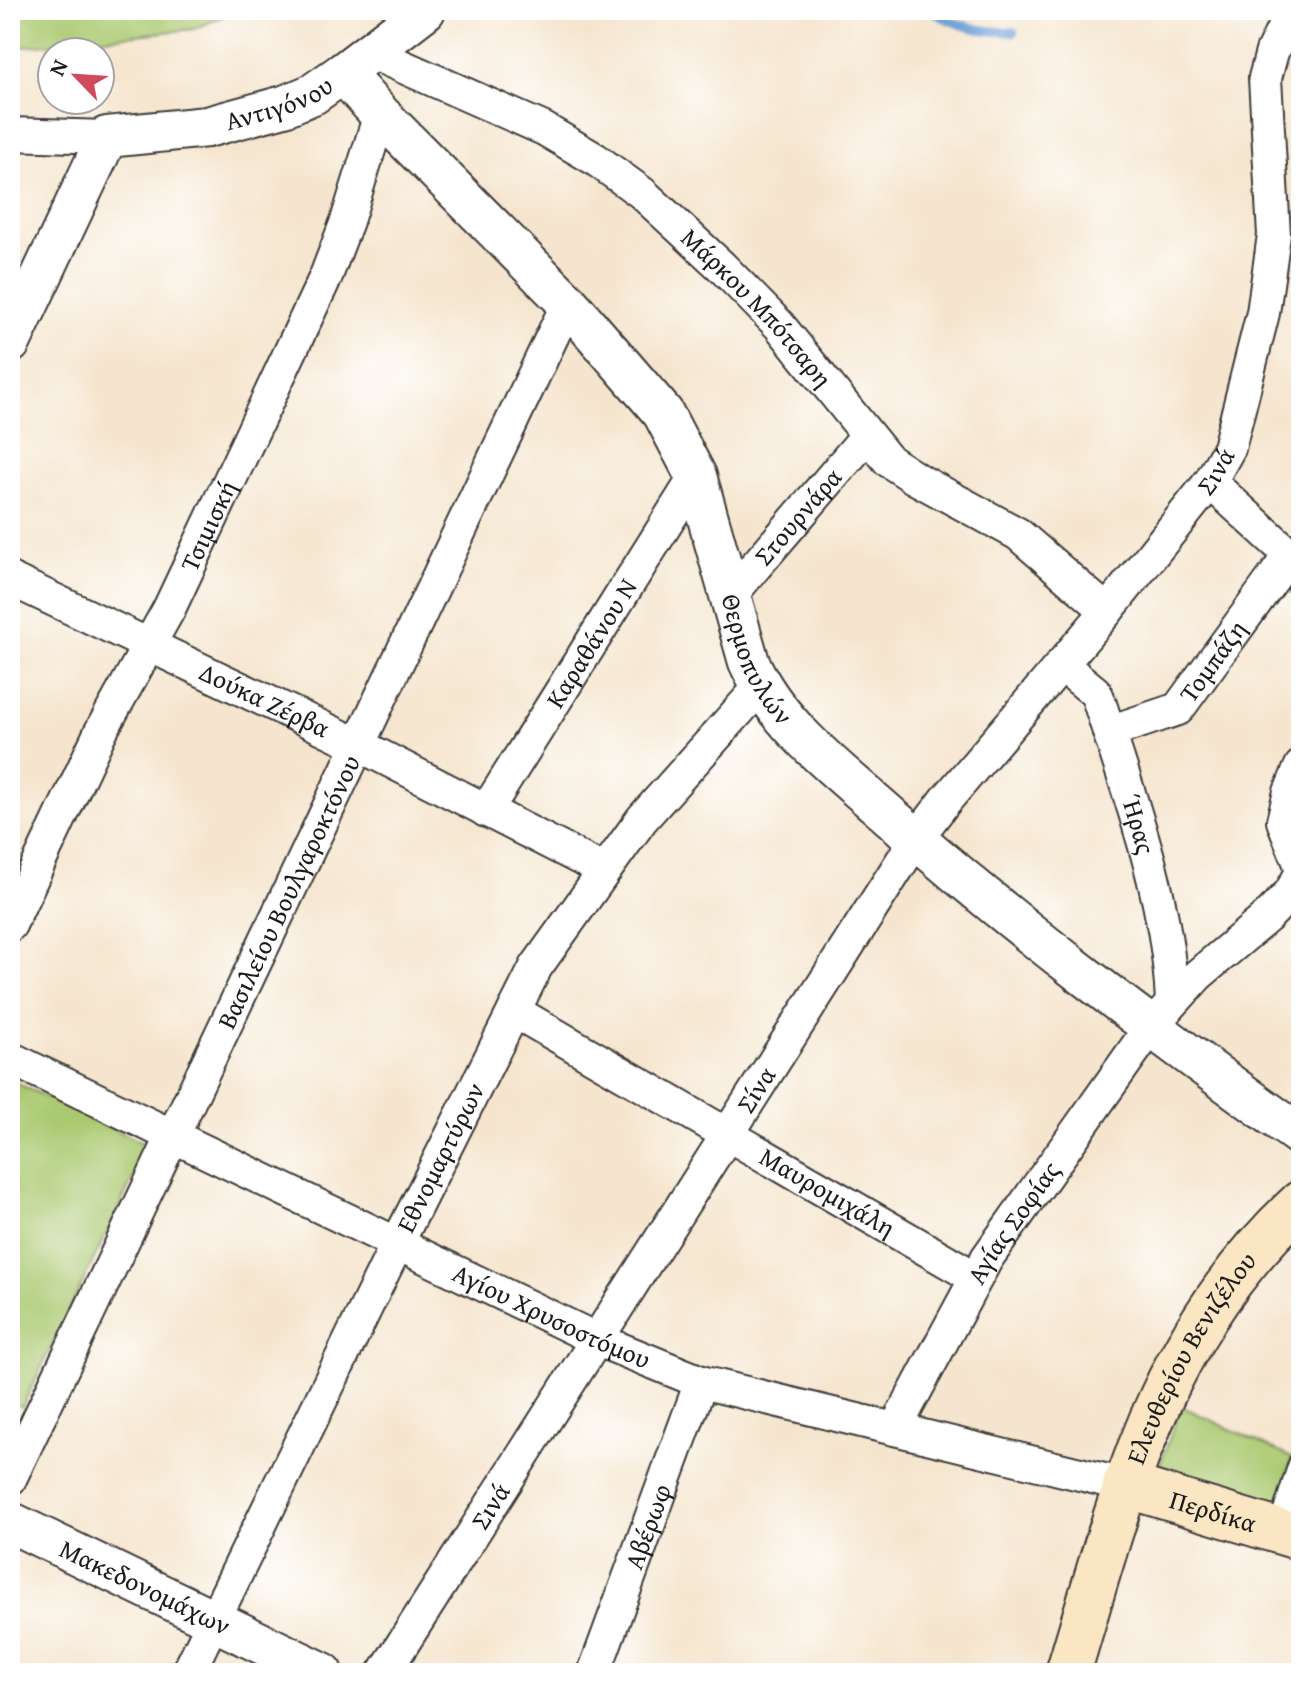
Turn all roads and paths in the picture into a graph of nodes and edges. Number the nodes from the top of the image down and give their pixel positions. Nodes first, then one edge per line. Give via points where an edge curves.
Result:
1 (425, 10) edge
2 (1292, 10) edge
3 (357, 62) junction
4 (380, 114) junction
5 (10, 134) edge
6 (107, 137) junction
7 (1287, 213) edge
8 (568, 303) junction
9 (10, 343) edge
10 (867, 436) junction
11 (696, 476) junction
12 (1210, 482) junction
13 (1296, 557) edge
14 (10, 579) edge
15 (729, 597) junction
16 (1107, 611) junction
17 (150, 646) junction
18 (1062, 665) junction
19 (760, 687) junction
20 (1109, 732) junction
21 (359, 745) junction
22 (1301, 766) edge
23 (486, 811) junction
24 (916, 839) junction
25 (603, 870) junction
26 (10, 925) edge
27 (514, 1011) junction
28 (1161, 1016) junction
29 (10, 1058) edge
30 (729, 1135) junction
31 (173, 1136) junction
32 (1301, 1136) edge
33 (1301, 1203) edge
34 (397, 1244) junction
35 (976, 1278) junction
36 (598, 1340) junction
37 (701, 1382) junction
38 (895, 1429) junction
39 (1301, 1464) edge
40 (10, 1479) edge
41 (1125, 1485) junction
42 (10, 1522) edge
43 (1290, 1534) edge
44 (212, 1620) junction
45 (188, 1673) edge
46 (323, 1673) edge
47 (384, 1673) edge
48 (594, 1673) edge
49 (1068, 1673) edge

1 - 3 street, Αντιγόνου
2 - 7 street, Σινά via 1272,52 1264,86
3 - 4 street, Θερμοπυλών
3 - 6 street, Αντιγόνου via 313,94 250,117 170,133
3 - 10 street, Μάρκου Μπότσαρη via 544,129 642,193 779,325
4 - 8 street, Θερμοπυλών
4 - 17 street, Τσιμισκή via 326,276
5 - 6 street
6 - 9 street
7 - 12 street, Σινά via 1274,235 1234,436
8 - 11 street, Θερμοπυλών via 663,413
8 - 21 street, Βασιλείου Βουλγαροκτόνου
10 - 15 street, Στουρνάρα
10 - 16 street, Μάρκου Μπότσαρη via 901,469 1018,534
11 - 15 street, Θερμοπυλών
11 - 23 street, Καραθάνου Ν
12 - 13 street
12 - 16 street, Σινά
13 - 20 street, Τομπάζη via 1178,709
14 - 17 street, Δούκα Ζέρβα
15 - 19 street, Θερμοπυλών
16 - 18 street, Σινά
17 - 21 street, Δούκα Ζέρβα
17 - 26 street, Τσιμισκή via 107,719
18 - 20 street, Ήρας via 1095,692
18 - 24 street, Σινά
19 - 24 street, Θερμοπυλών via 788,721
19 - 25 street, Εθνομαρτύρων
20 - 28 street, Ήρας via 1152,869 1166,937
21 - 23 street, Δούκα Ζέρβα
21 - 31 street, Βασιλείου Βουλγαροκτόνου
22 - 28 street, Αγίας Σοφίας via 1283,821 1301,874 1261,924 1198,975
23 - 25 street, Δούκα Ζέρβα
24 - 28 street, Θερμοπυλών
24 - 30 street, Σίνα
25 - 27 street, Εθνομαρτύρων via 544,955
27 - 30 street, Μαυρομιχάλη
27 - 34 street, Εθνομαρτύρων
28 - 32 street, Θερμοπυλών
28 - 35 street, Αγίας Σοφίας
29 - 31 street, Αγίου Χρυσοστόμου
30 - 35 street, Μαυρομιχάλη
30 - 36 street, Σίνα
31 - 34 street, Αγίου Χρυσοστόμου
31 - 40 street, Βασιλείου Βουλγαροκτόνου
33 - 41 main road, Ελευθερίου Βενιζέλου via 1272,1229 1204,1316 1160,1396
34 - 36 street, Αγίου Χρυσοστόμου
34 - 44 street, Εθνομαρτύρων
35 - 38 street, Αγίας Σοφίας
36 - 37 street, Αγίου Χρυσοστόμου
36 - 47 street, Σινά
37 - 38 street, Αγίου Χρυσοστόμου
37 - 48 street, Αβέρωφ
38 - 41 street, Αγίου Χρυσοστόμου
39 - 43 street
41 - 43 main road, Περδίκα
41 - 49 main road, Ελευθερίου Βενιζέλου
42 - 44 street, Μακεδονομάχων
44 - 45 street, Εθνομαρτύρων
44 - 46 street, Μακεδονομάχων

